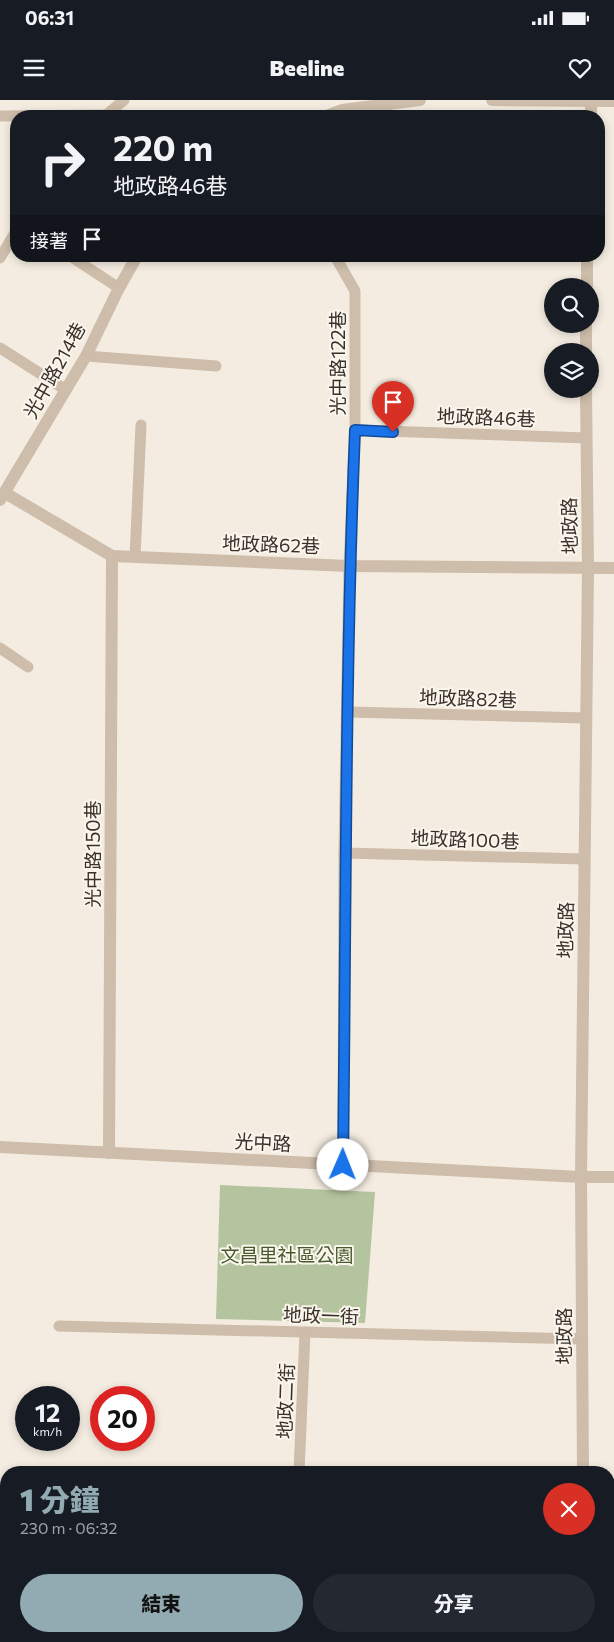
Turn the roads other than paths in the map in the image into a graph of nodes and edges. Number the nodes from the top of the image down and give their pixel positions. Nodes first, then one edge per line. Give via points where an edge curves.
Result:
1 (124, 100) edge
2 (420, 100) edge
3 (492, 100) edge
4 (591, 101) edge
5 (614, 101) edge
6 (112, 110) edge
7 (342, 110) edge
8 (10, 241) edge
9 (0, 258) edge
10 (79, 262) edge
11 (134, 262) edge
12 (338, 262) edge
13 (588, 262) edge
14 (587, 278) edge
15 (119, 288) junction
16 (0, 348) edge
17 (86, 356) junction
18 (216, 366) dead end
19 (66, 390) junction
20 (586, 398) edge
21 (141, 425) dead end
22 (355, 430) junction
23 (586, 438) junction
24 (2, 494) edge
25 (112, 556) junction
26 (135, 557) junction
27 (350, 566) junction
28 (588, 568) junction
29 (614, 568) edge
30 (0, 648) edge
31 (28, 667) dead end
32 (348, 712) junction
33 (586, 718) junction
34 (344, 853) junction
35 (584, 859) junction
36 (0, 1147) edge
37 (110, 1153) junction
38 (343, 1165) junction
39 (614, 1176) edge
40 (581, 1177) junction
41 (60, 1326) dead end
42 (305, 1332) junction
43 (582, 1339) junction
44 (299, 1466) edge
45 (582, 1466) edge

1 - 6 lane
2 - 7 street
3 - 4 street
4 - 5 street
8 - 9 lane
10 - 15 lane
11 - 15 street, 光中路214巷
12 - 22 lane, 光中路122巷 via 355,291
13 - 14 street
15 - 17 street, 光中路214巷
16 - 19 lane
17 - 18 lane
17 - 19 street, 光中路214巷
19 - 24 street, 光中路214巷
20 - 23 street, 地政路
21 - 26 lane
22 - 23 lane, 地政路46巷
22 - 27 lane, 光中路122巷
23 - 28 street, 地政路
24 - 25 street, 地政路62巷
25 - 26 street, 地政路62巷
25 - 37 street, 光中路150巷
26 - 27 street, 地政路62巷
27 - 28 street, 地政路62巷
27 - 32 lane, 光中路122巷
28 - 29 street, 地政路62巷
28 - 33 street, 地政路
30 - 31 lane
32 - 33 lane, 地政路82巷
32 - 34 lane, 光中路122巷
33 - 35 street, 地政路
34 - 35 lane, 地政路100巷
34 - 38 lane, 光中路122巷
35 - 40 street, 地政路
36 - 37 street, 光中路
37 - 38 street, 光中路
38 - 40 street, 光中路
39 - 40 street, 光中路
40 - 43 street, 地政路
41 - 42 lane, 地政一街
42 - 43 lane, 地政一街
42 - 44 lane, 地政二街
43 - 45 street, 地政路

